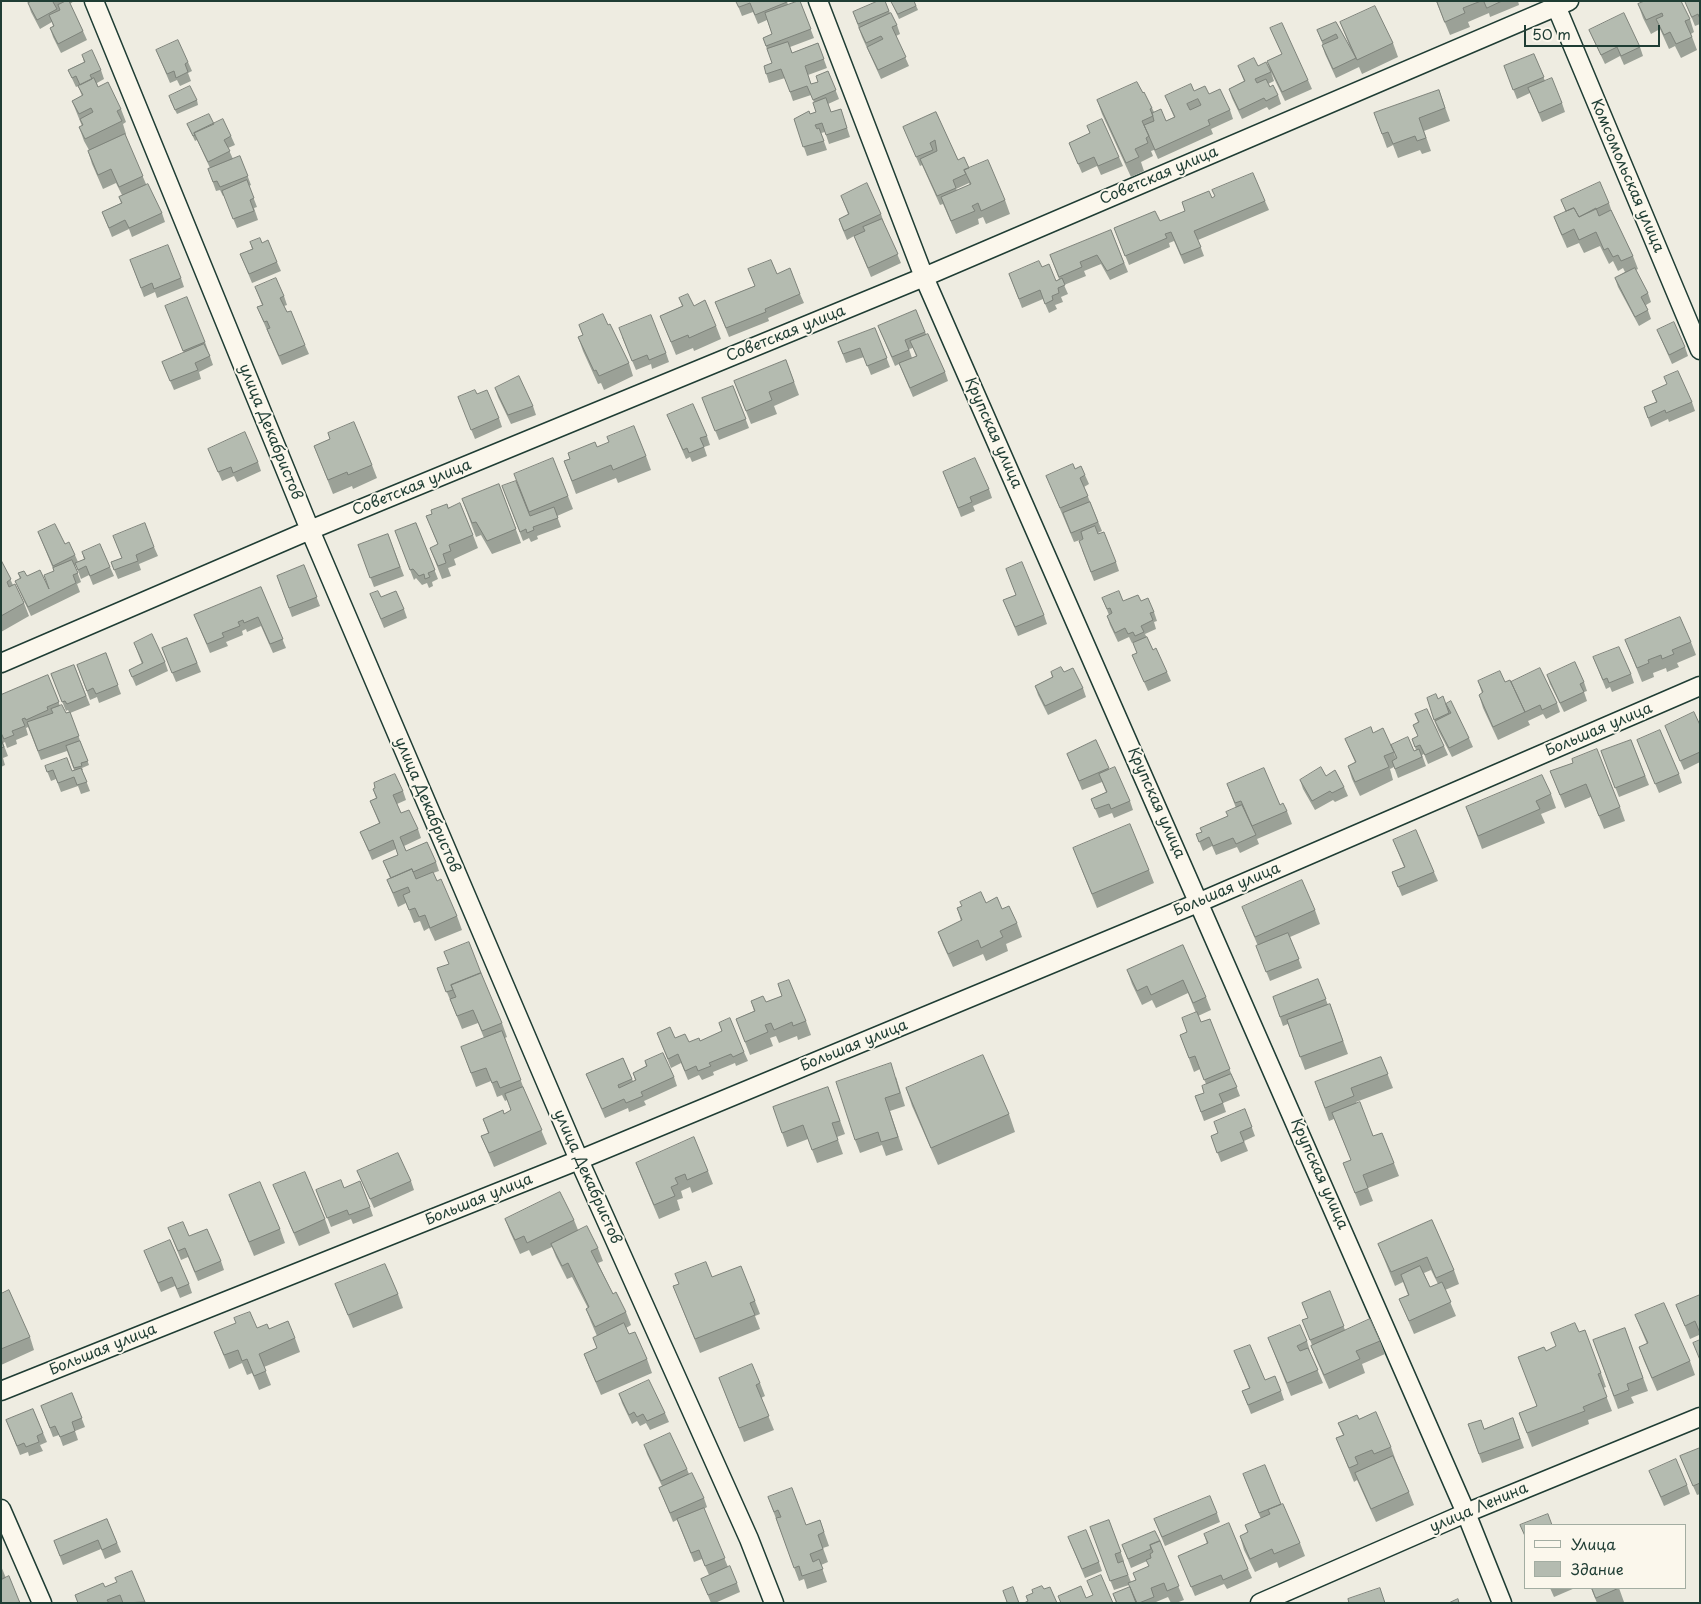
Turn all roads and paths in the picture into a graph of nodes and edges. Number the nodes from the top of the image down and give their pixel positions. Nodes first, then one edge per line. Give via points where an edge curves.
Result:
1 (94, 1) edge
2 (818, 1) edge
3 (1560, 3) edge
4 (924, 277) junction
5 (1700, 350) edge
6 (310, 530) junction
7 (1, 663) edge
8 (1700, 686) edge
9 (1200, 902) junction
10 (579, 1160) junction
11 (1, 1391) edge
12 (1700, 1417) edge
13 (1, 1510) edge
14 (1466, 1513) junction
15 (42, 1603) edge
16 (774, 1603) edge
17 (1260, 1603) edge
18 (1502, 1603) edge

1 - 6 street, улица Декабристов
2 - 4 street, Крупская улица
3 - 4 street, Советская улица
3 - 5 street, Комсомольская улица
4 - 6 street, Советская улица
4 - 9 street, Крупская улица
6 - 7 street, Советская улица
6 - 10 street, улица Декабристов
8 - 9 street, Большая улица
9 - 10 street, Большая улица
9 - 14 street, Крупская улица
10 - 11 street, Большая улица
10 - 16 street, улица Декабристов via 749,1538
12 - 14 street, улица Ленина
13 - 15 street
14 - 17 street, улица Ленина
14 - 18 street, Крупская улица

